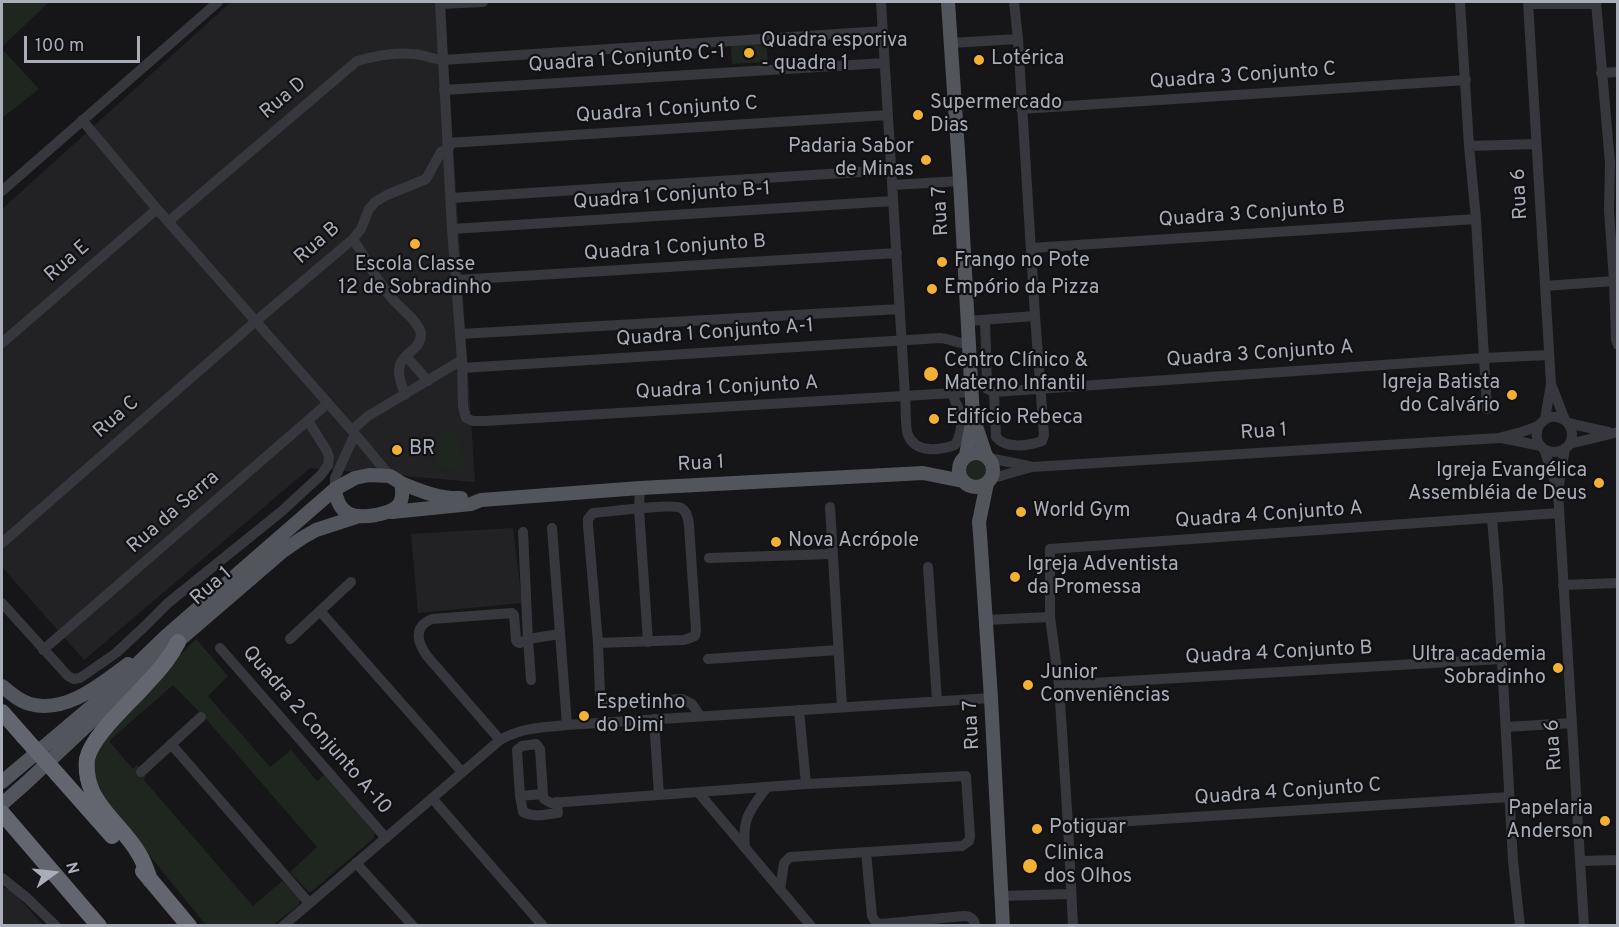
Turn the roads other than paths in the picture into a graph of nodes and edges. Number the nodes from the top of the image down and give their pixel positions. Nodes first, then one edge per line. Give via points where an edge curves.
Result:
1 (218, 2) edge
2 (483, 2) edge
3 (881, 2) edge
4 (948, 2) edge
5 (1014, 2) edge
6 (1460, 2) edge
7 (440, 3) edge
8 (1528, 3) edge
9 (1596, 3) edge
10 (883, 31) junction
11 (1018, 39) junction
12 (951, 43) junction
13 (443, 60) junction
14 (884, 63) junction
15 (1617, 72) edge
16 (1601, 73) junction
17 (1466, 81) junction
18 (444, 90) junction
19 (1022, 110) junction
20 (888, 115) junction
21 (82, 120) junction
22 (1536, 144) junction
23 (448, 145) junction
24 (1469, 146) junction
25 (891, 170) junction
26 (960, 181) junction
27 (893, 185) junction
28 (2, 191) edge
29 (451, 198) junction
30 (893, 201) junction
31 (157, 209) junction
32 (1613, 211) edge
33 (1476, 219) junction
34 (169, 220) junction
35 (452, 229) junction
36 (353, 239) junction
37 (1031, 248) junction
38 (897, 253) junction
39 (456, 280) junction
40 (1614, 281) junction
41 (1545, 286) junction
42 (900, 309) junction
43 (1035, 316) junction
44 (985, 320) junction
45 (256, 321) junction
46 (968, 321) junction
47 (460, 334) junction
48 (902, 340) junction
49 (2, 343) edge
50 (969, 344) junction
51 (1617, 345) edge
52 (1549, 355) junction
53 (406, 356) junction
54 (1483, 358) junction
55 (462, 364) junction
56 (428, 381) junction
57 (1551, 384) junction
58 (1040, 388) junction
59 (971, 392) junction
60 (994, 392) junction
61 (954, 393) junction
62 (405, 395) junction
63 (905, 396) junction
64 (328, 403) junction
65 (1487, 409) dead end
66 (973, 418) junction
67 (308, 421) junction
68 (1566, 421) junction
69 (1542, 422) junction
70 (353, 432) junction
71 (1614, 432) edge
72 (1499, 438) junction
73 (365, 446) junction
74 (1567, 446) junction
75 (1542, 447) junction
76 (348, 449) junction
77 (987, 457) junction
78 (964, 458) junction
79 (1032, 467) junction
80 (923, 473) junction
81 (395, 479) junction
82 (988, 481) junction
83 (965, 483) junction
84 (640, 488) junction
85 (335, 489) junction
86 (1558, 491) junction
87 (481, 500) junction
88 (830, 507) dead end
89 (639, 509) junction
90 (392, 512) junction
91 (1559, 513) junction
92 (356, 517) junction
93 (1492, 519) junction
94 (979, 522) junction
95 (552, 528) dead end
96 (523, 532) dead end
97 (2, 543) edge
98 (832, 554) junction
99 (709, 558) dead end
100 (928, 567) dead end
101 (351, 582) dead end
102 (1617, 583) edge
103 (1563, 585) junction
104 (2, 603) edge
105 (320, 611) junction
106 (1050, 617) junction
107 (985, 620) junction
108 (560, 634) junction
109 (172, 639) junction
110 (290, 639) dead end
111 (528, 639) junction
112 (648, 642) junction
113 (598, 643) junction
114 (220, 648) dead end
115 (43, 650) junction
116 (838, 650) junction
117 (1501, 659) junction
118 (708, 660) dead end
119 (531, 680) dead end
120 (1059, 685) junction
121 (2, 686) edge
122 (991, 698) junction
123 (937, 701) junction
124 (842, 707) junction
125 (799, 710) junction
126 (2, 712) edge
127 (700, 716) junction
128 (201, 717) dead end
129 (654, 719) junction
130 (1572, 723) junction
131 (567, 725) junction
132 (1506, 727) junction
133 (500, 740) junction
134 (171, 744) junction
135 (141, 772) dead end
136 (462, 772) junction
137 (2, 782) edge
138 (806, 784) junction
139 (767, 787) junction
140 (698, 792) junction
141 (543, 794) junction
142 (659, 795) junction
143 (520, 796) junction
144 (1509, 797) junction
145 (432, 798) junction
146 (557, 802) junction
147 (2, 804) edge
148 (4, 817) edge
149 (1068, 825) junction
150 (386, 837) junction
151 (745, 848) junction
152 (866, 852) junction
153 (1617, 860) edge
154 (1581, 861) junction
155 (356, 862) junction
156 (2, 878) edge
157 (150, 880) junction
158 (780, 890) junction
159 (1070, 894) junction
160 (1001, 896) junction
161 (309, 903) junction
162 (285, 925) edge
163 (56, 926) edge
164 (99, 926) edge
165 (189, 926) edge
166 (412, 926) edge
167 (543, 926) edge
168 (811, 926) edge
169 (975, 926) edge
170 (1003, 926) edge
171 (1072, 926) edge
172 (1520, 926) edge
173 (1584, 926) edge

1 - 21 street
2 - 7 street
3 - 10 street
4 - 12 main road, Rua 7
5 - 11 street
6 - 17 street
7 - 13 street
8 - 9 street
8 - 22 street, Rua 6
9 - 16 street
10 - 13 street, Quadra 1 Conjunto C-1
10 - 14 street
11 - 12 street
11 - 19 street
12 - 26 main road, Rua 7
13 - 18 street
13 - 34 street, Rua D via 399,54 357,61
14 - 18 street, Quadra 1 Conjunto C-1
14 - 20 street
15 - 16 street
16 - 32 street
17 - 19 street, Quadra 3 Conjunto C
17 - 24 street
18 - 23 street
19 - 37 street
20 - 23 street, Quadra 1 Conjunto C
20 - 25 street
21 - 28 street
21 - 31 street
22 - 24 street
22 - 41 street, Rua 6
23 - 29 street
23 - 36 street, Rua B via 426,179 375,202
24 - 33 street
25 - 27 street
25 - 29 street, Quadra 1 Conjunto B-1
26 - 27 street
26 - 46 main road, Rua 7
27 - 30 street
29 - 35 street
30 - 35 street, Quadra 1 Conjunto B-1
30 - 38 street
31 - 34 street
31 - 49 street, Rua E
32 - 40 street
33 - 37 street, Quadra 3 Conjunto B
33 - 54 street
34 - 45 street
35 - 39 street
36 - 45 street, Rua B
36 - 53 street via 380,283 420,329 419,345
37 - 43 street
38 - 39 street, Quadra 1 Conjunto B
38 - 42 street
39 - 47 street
40 - 41 street
40 - 51 street
41 - 52 street, Rua 6
42 - 47 street, Quadra 1 Conjunto A-1
42 - 48 street
43 - 44 street
43 - 58 street
44 - 46 street
44 - 60 street via 987,389
45 - 64 street
45 - 97 street, Rua C
46 - 50 main road, Rua 7
47 - 55 street
48 - 50 street, Quadra 1 Conjunto A-1 via 940,338
48 - 55 street, Quadra 1 Conjunto A-1
48 - 63 street
50 - 59 main road, Rua 7
52 - 54 street, Quadra 3 Conjunto A
52 - 57 street, Rua 6
53 - 56 street
53 - 62 street via 399,375
54 - 58 street, Quadra 3 Conjunto A
54 - 65 street
55 - 56 street
55 - 63 street, Quadra 1 Conjunto A via 462,406 466,418 473,421
56 - 62 street
57 - 68 street, Rua 6
57 - 69 street, Rua 6
58 - 60 street, Quadra 3 Conjunto A
58 - 60 street via 1044,439 1015,445 996,437
59 - 61 street, Quadra 1 Conjunto A
59 - 66 main road, Rua 7
61 - 63 street, Quadra 1 Conjunto A
61 - 63 street via 961,416 961,435 955,446 941,450 924,449 908,435
62 - 70 street via 368,416
64 - 67 street, Rua da Serra
64 - 70 street
66 - 77 main road, Rua 7
66 - 78 main road, Rua 7
67 - 115 street, Rua da Serra
67 - 115 street via 327,451 328,465 282,511 80,678 68,676
68 - 69 street via 1555,416
68 - 71 street
68 - 74 street via 1572,433
69 - 72 street
69 - 75 street via 1537,435
70 - 73 street
70 - 76 street
71 - 74 street
72 - 75 street
72 - 79 street, Rua 1
73 - 76 street
73 - 81 street
74 - 75 street via 1555,452
74 - 86 street, Rua 6
75 - 86 street, Rua 6
76 - 85 street via 335,477
77 - 78 main road via 976,452
77 - 79 street
77 - 82 main road via 993,468
78 - 80 main road, Rua 1
78 - 83 main road via 958,471
79 - 82 street
80 - 83 main road, Rua 1
80 - 84 main road, Rua 1
81 - 85 main road via 369,475
81 - 87 main road via 441,497
81 - 90 main road via 402,498
82 - 83 main road via 977,487
82 - 94 main road, Rua 7
83 - 94 main road, Rua 7
84 - 87 main road, Rua 1
84 - 89 street
85 - 92 main road via 341,508
85 - 109 main road, Rua 1
86 - 91 street, Rua 6
87 - 90 main road
88 - 98 street
89 - 112 street
89 - 112 street via 680,507 687,515 696,625 691,638
89 - 113 street via 593,513 588,519
90 - 92 main road
91 - 93 street, Quadra 4 Conjunto A
91 - 103 street, Rua 6
92 - 109 main road, Rua 1 via 302,538
93 - 106 street, Quadra 4 Conjunto A via 1050,549
93 - 117 street
94 - 107 main road, Rua 7
95 - 108 street
96 - 111 street
98 - 99 street
98 - 116 street
100 - 123 street
101 - 105 street
102 - 103 street
103 - 130 street, Rua 6
104 - 115 street
105 - 110 street
105 - 136 street
106 - 107 street
106 - 120 street
107 - 122 main road, Rua 7
108 - 111 street
108 - 131 street
109 - 121 main road via 64,703 28,704
109 - 137 main road
109 - 147 main road, Rua 1 via 106,708
109 - 157 highway via 170,656 98,736 87,759 92,791 139,854
111 - 119 street
111 - 133 street via 517,642 514,615 510,613 432,619 420,628 419,639 427,656
112 - 113 street
113 - 127 street via 600,693 605,703 682,699 692,704
114 - 150 street, Quadra 2 Conjunto A-10
116 - 118 street
116 - 124 street
117 - 120 street, Quadra 4 Conjunto B
117 - 132 street
120 - 149 street
122 - 123 street
122 - 160 main road, Rua 7
123 - 124 street
124 - 125 street
125 - 127 street
125 - 138 street
126 - 157 highway, bridge
127 - 129 street
128 - 134 street
129 - 131 street
129 - 142 street
130 - 132 street
130 - 154 street, Rua 6
131 - 133 street via 526,729
132 - 144 street
133 - 136 street
134 - 135 street
134 - 161 street
136 - 145 street
138 - 139 street
138 - 152 street via 966,776 969,841 962,846
139 - 140 street
139 - 151 street via 748,813
140 - 142 street
140 - 151 street
141 - 143 street
141 - 143 street via 540,749 536,744 517,750
141 - 146 street via 547,802
142 - 146 street
143 - 146 street via 523,812 528,815 558,813
144 - 149 street, Quadra 4 Conjunto C
144 - 172 street
145 - 150 street
145 - 167 street
148 - 164 highway
149 - 159 street
150 - 155 street
151 - 158 street
152 - 158 street via 790,857 784,862
152 - 169 street via 876,923 964,916 971,917
153 - 154 street
154 - 173 street, Rua 6
155 - 161 street
155 - 166 street
156 - 163 street
157 - 165 highway
158 - 168 street
159 - 160 street
159 - 171 street
160 - 170 main road, Rua 7
161 - 162 street

